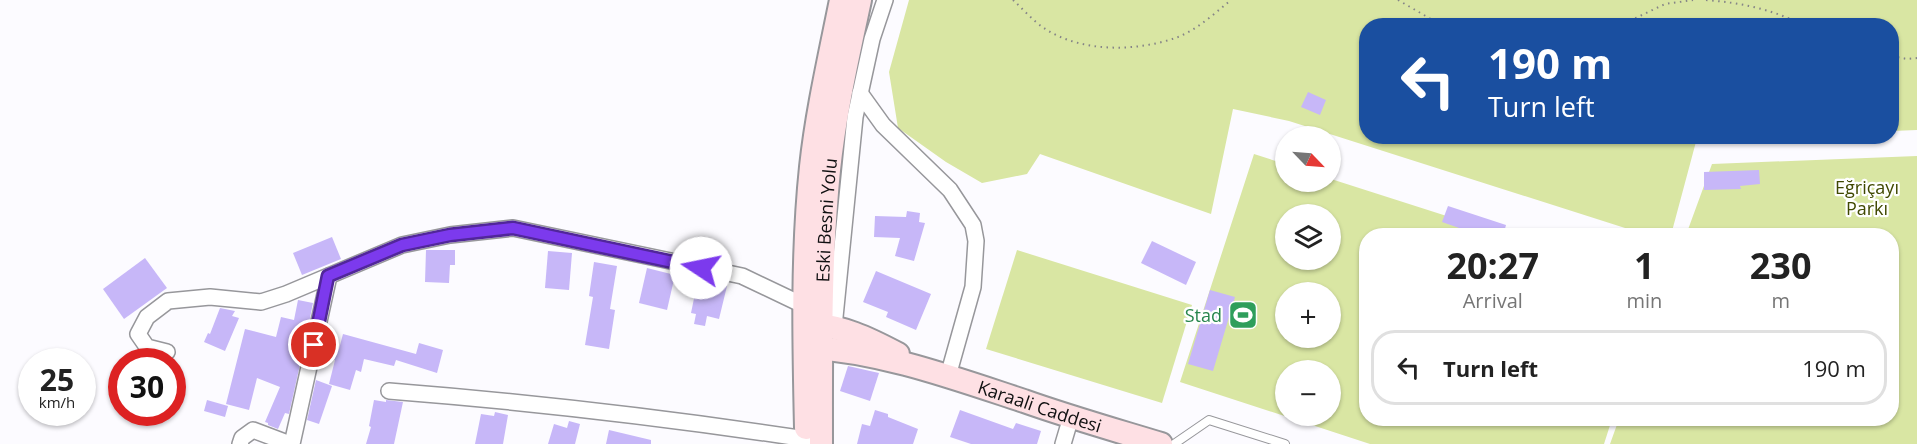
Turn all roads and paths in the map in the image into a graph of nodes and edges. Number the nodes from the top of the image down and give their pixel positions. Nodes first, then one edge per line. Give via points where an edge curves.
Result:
1 (841, 0) edge
2 (860, 0) edge
3 (885, 0) edge
4 (1013, 0) edge
5 (1232, 0) edge
6 (1398, 0) edge
7 (1693, 0) edge
8 (1706, 0) edge
9 (1429, 18) edge
10 (1636, 18) edge
11 (1788, 18) edge
12 (1899, 57) edge
13 (1917, 58) edge
14 (860, 93) junction
15 (328, 276) junction
16 (816, 320) junction
17 (151, 348) edge
18 (813, 348) junction
19 (920, 366) junction
20 (948, 376) junction
21 (389, 391) dead end
22 (1071, 417) junction
23 (811, 442) edge
24 (240, 444) edge
25 (291, 444) edge
26 (1063, 444) edge
27 (1161, 444) edge
28 (1174, 444) edge
29 (1285, 444) edge

1 - 16 main road, Eski Besni Yolu via 820,107 808,199
2 - 16 main road, Eski Besni Yolu via 832,140
3 - 14 street
4 - 5 path via 1044,28 1069,40 1101,47 1130,47 1179,36
6 - 9 path
7 - 10 path via 1665,4
8 - 11 path via 1742,3
12 - 13 path
14 - 16 street
14 - 20 street via 883,125 950,190 973,225 973,287
15 - 16 street via 402,245 513,228 742,276
15 - 17 street via 261,302 210,297 168,301 147,317 138,334
15 - 25 street
16 - 18 main road, Eski Besni Yolu
16 - 19 main road via 866,337
18 - 19 main road
18 - 23 main road, Eski Besni Yolu
19 - 20 main road, Karaali Caddesi
20 - 22 main road, Karaali Caddesi
21 - 23 street via 642,416
22 - 26 street
22 - 27 main road, Karaali Caddesi
24 - 25 street via 253,430
28 - 29 lane via 1209,420

